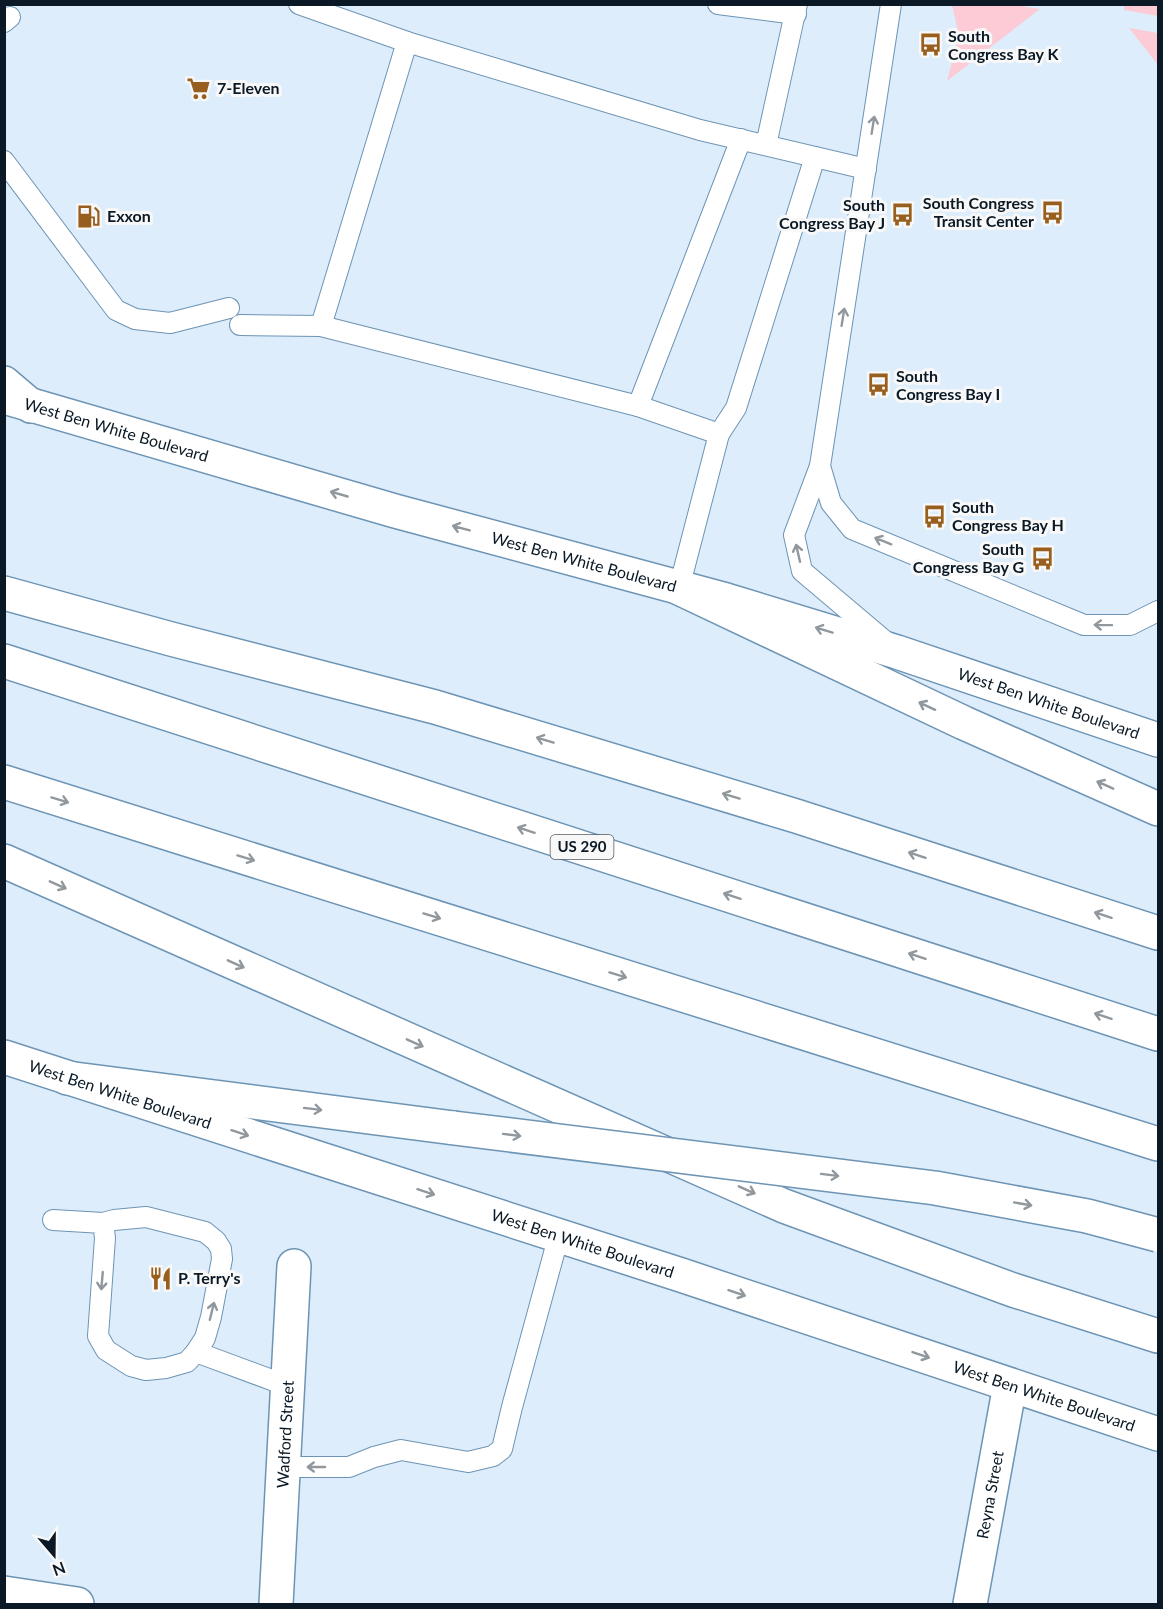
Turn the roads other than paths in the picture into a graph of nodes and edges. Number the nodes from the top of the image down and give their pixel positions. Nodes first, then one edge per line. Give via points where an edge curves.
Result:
1 (299, 4) edge
2 (718, 4) edge
3 (891, 4) edge
4 (796, 9) edge
5 (407, 42) junction
6 (741, 139) junction
7 (766, 146) junction
8 (815, 157) junction
9 (4, 161) edge
10 (866, 169) junction
11 (229, 308) dead end
12 (240, 325) dead end
13 (321, 326) junction
14 (4, 383) edge
15 (13, 406) edge
16 (638, 406) junction
17 (719, 434) junction
18 (820, 466) junction
19 (680, 588) junction
20 (4, 593) edge
21 (1158, 611) edge
22 (897, 652) junction
23 (4, 661) edge
24 (1158, 740) edge
25 (4, 782) edge
26 (1158, 809) edge
27 (4, 861) edge
28 (1158, 933) edge
29 (1158, 1034) edge
30 (4, 1057) edge
31 (67, 1077) junction
32 (1158, 1144) edge
33 (53, 1220) dead end
34 (103, 1223) junction
35 (558, 1235) junction
36 (1158, 1235) edge
37 (294, 1266) dead end
38 (1158, 1336) edge
39 (196, 1352) junction
40 (1010, 1385) junction
41 (288, 1386) junction
42 (1158, 1434) edge
43 (283, 1467) junction
44 (5, 1594) edge
45 (77, 1605) edge
46 (276, 1605) edge
47 (970, 1605) edge

1 - 5 lane
2 - 4 lane
10 -> 3 lane
4 - 7 lane
5 - 6 lane
5 - 13 lane
6 - 7 lane
6 - 16 lane
7 - 8 lane
8 - 10 lane
8 - 17 lane via 736,408
9 - 11 lane via 116,310 135,319 170,323
18 -> 10 lane
12 - 13 lane
13 - 16 lane
14 - 15 main road
19 -> 15 main road, West Ben White Boulevard
16 - 17 lane
17 - 19 lane
21 -> 18 lane via 1130,626 1084,625 852,529 831,503
22 -> 18 lane via 802,571 794,535
22 -> 19 main road, West Ben White Boulevard
26 -> 19 main road via 964,723
28 -> 20 main road via 796,816 446,710
22 - 24 main road, West Ben White Boulevard
29 -> 23 main road, US 290
25 -> 32 main road
27 -> 38 main road via 784,1206 1013,1290
30 - 31 main road, West Ben White Boulevard
31 -> 35 main road, West Ben White Boulevard
31 -> 36 main road, bridge via 935,1188 1087,1216
33 - 34 lane
34 -> 39 lane via 98,1336 106,1350 131,1366 146,1370 187,1362
39 -> 34 lane via 212,1317 221,1271 221,1249 216,1241 205,1232 146,1217
35 -> 40 main road, West Ben White Boulevard
35 -> 43 lane via 502,1449 493,1456 468,1462 401,1450 348,1467
37 - 41 main road, Wadford Street
39 - 41 lane
40 - 42 main road, West Ben White Boulevard
40 - 47 main road, Reyna Street
41 - 43 main road, Wadford Street
43 - 46 main road, Wadford Street
44 - 45 main road

